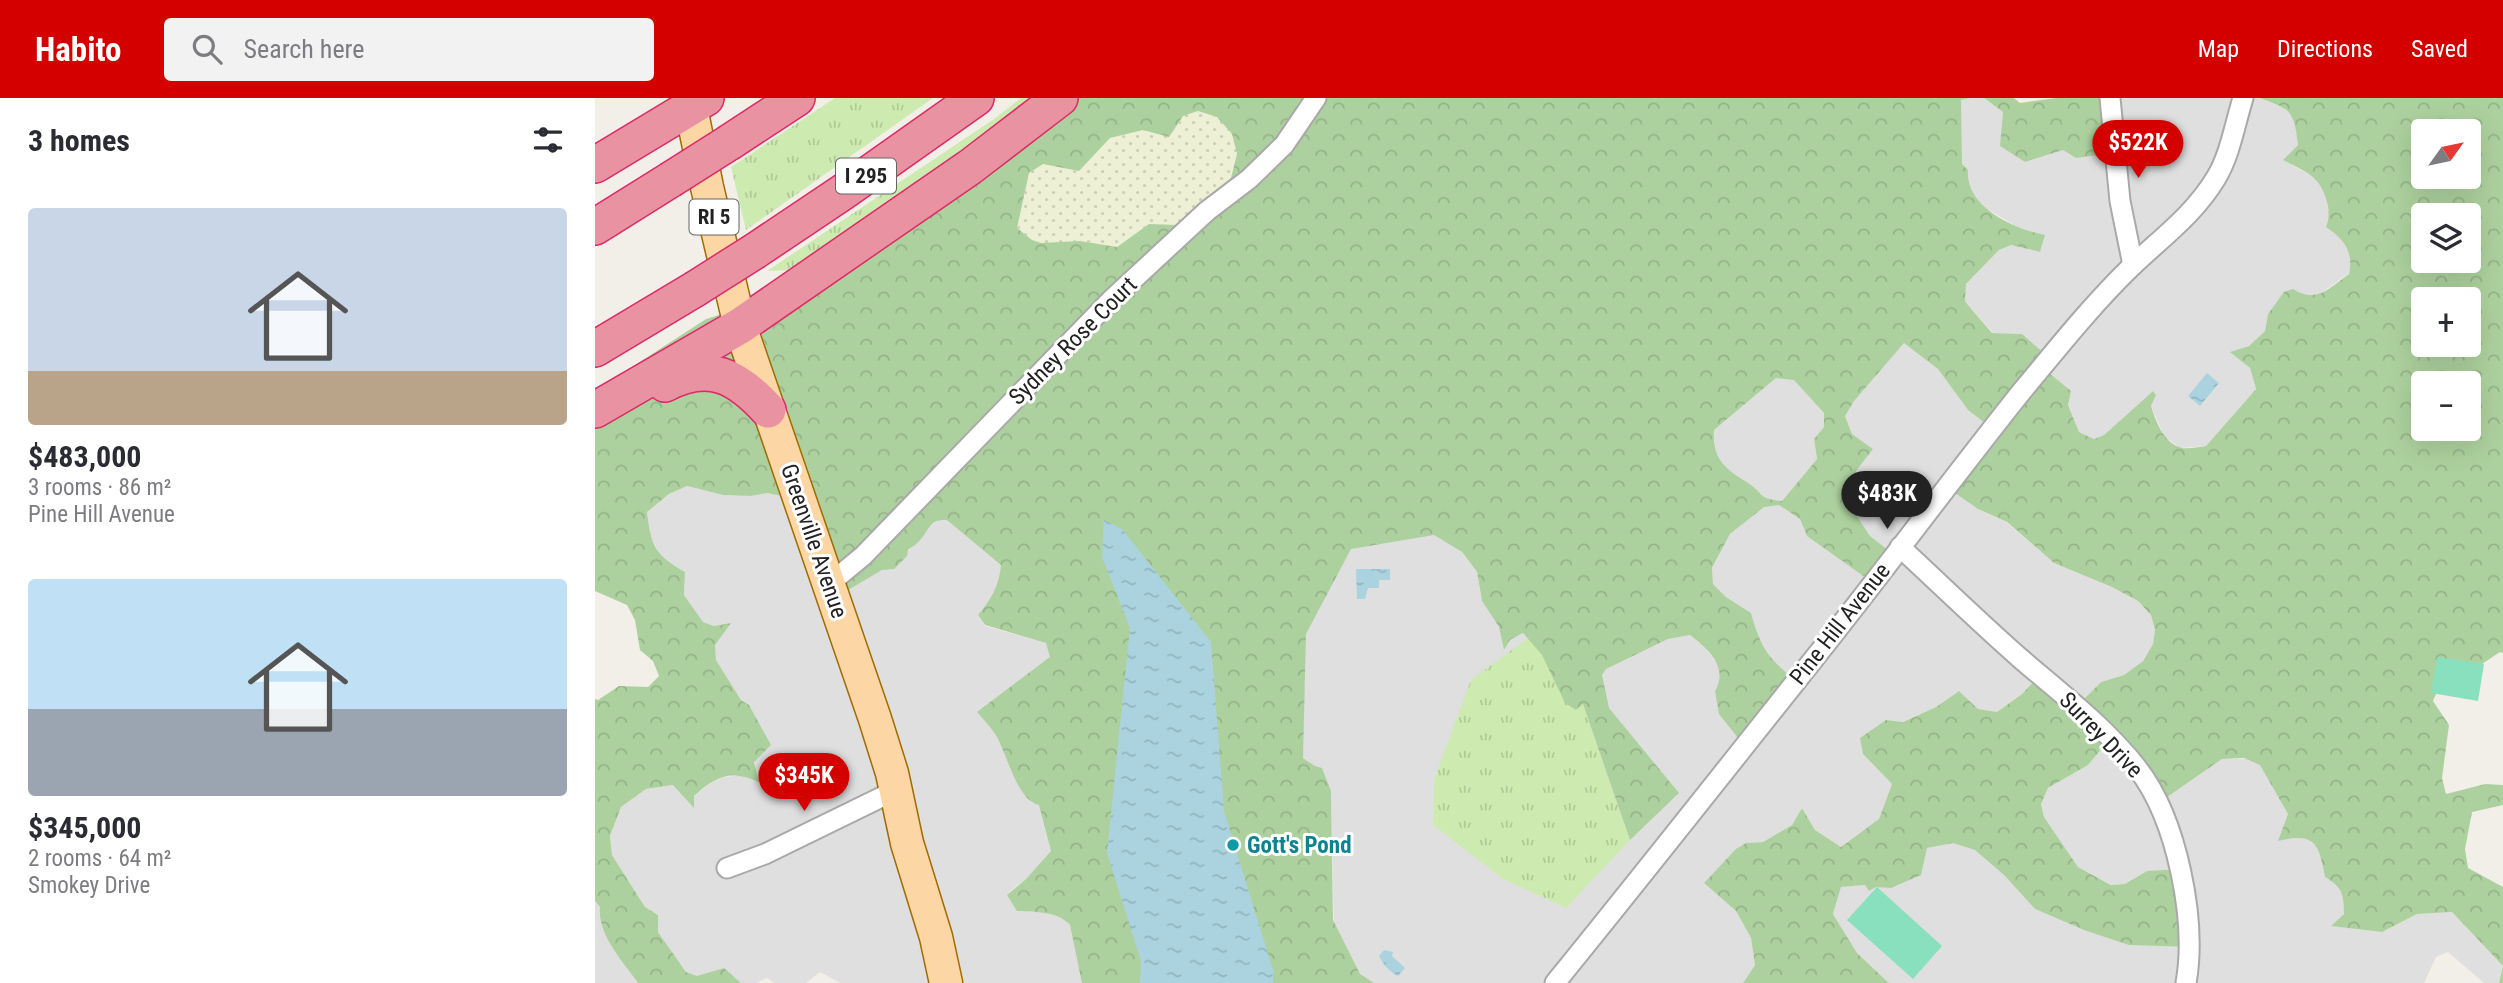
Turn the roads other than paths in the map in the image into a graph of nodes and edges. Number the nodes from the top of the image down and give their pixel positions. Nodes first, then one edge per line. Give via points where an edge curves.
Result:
1 (797, 98) edge
2 (976, 98) edge
3 (1061, 98) edge
4 (1316, 98) edge
5 (2110, 98) edge
6 (2243, 98) edge
7 (695, 101) edge
8 (595, 165) edge
9 (595, 227) edge
10 (2133, 265) junction
11 (740, 326) junction
12 (595, 349) edge
13 (768, 410) junction
14 (595, 412) edge
15 (1900, 547) junction
16 (829, 584) junction
17 (894, 791) junction
18 (727, 868) dead end
19 (946, 983) edge
20 (1555, 983) edge
21 (2186, 983) edge

1 - 9 highway, bridge
2 - 12 highway, I 295, bridge via 755,251
3 - 11 highway
4 - 16 street, Sydney Rose Court via 1284,145 1109,301 863,556
5 - 10 street via 2120,201
6 - 10 street, Pine Hill Avenue via 2218,176 2196,207
7 - 8 highway
7 - 11 main road, Greenville Avenue / RI 5 via 707,187
10 - 15 street, Pine Hill Avenue via 2085,314
11 - 13 main road, Greenville Avenue / RI 5
11 - 14 highway
13 - 14 highway via 740,385 705,372 678,377 625,406
13 - 16 main road, Greenville Avenue / RI 5
15 - 20 street, Pine Hill Avenue
15 - 21 street, Surrey Drive via 2079,708 2139,770 2167,824 2181,874 2190,922
16 - 17 main road, Greenville Avenue / RI 5
17 - 18 street
17 - 19 main road, Greenville Avenue / RI 5

